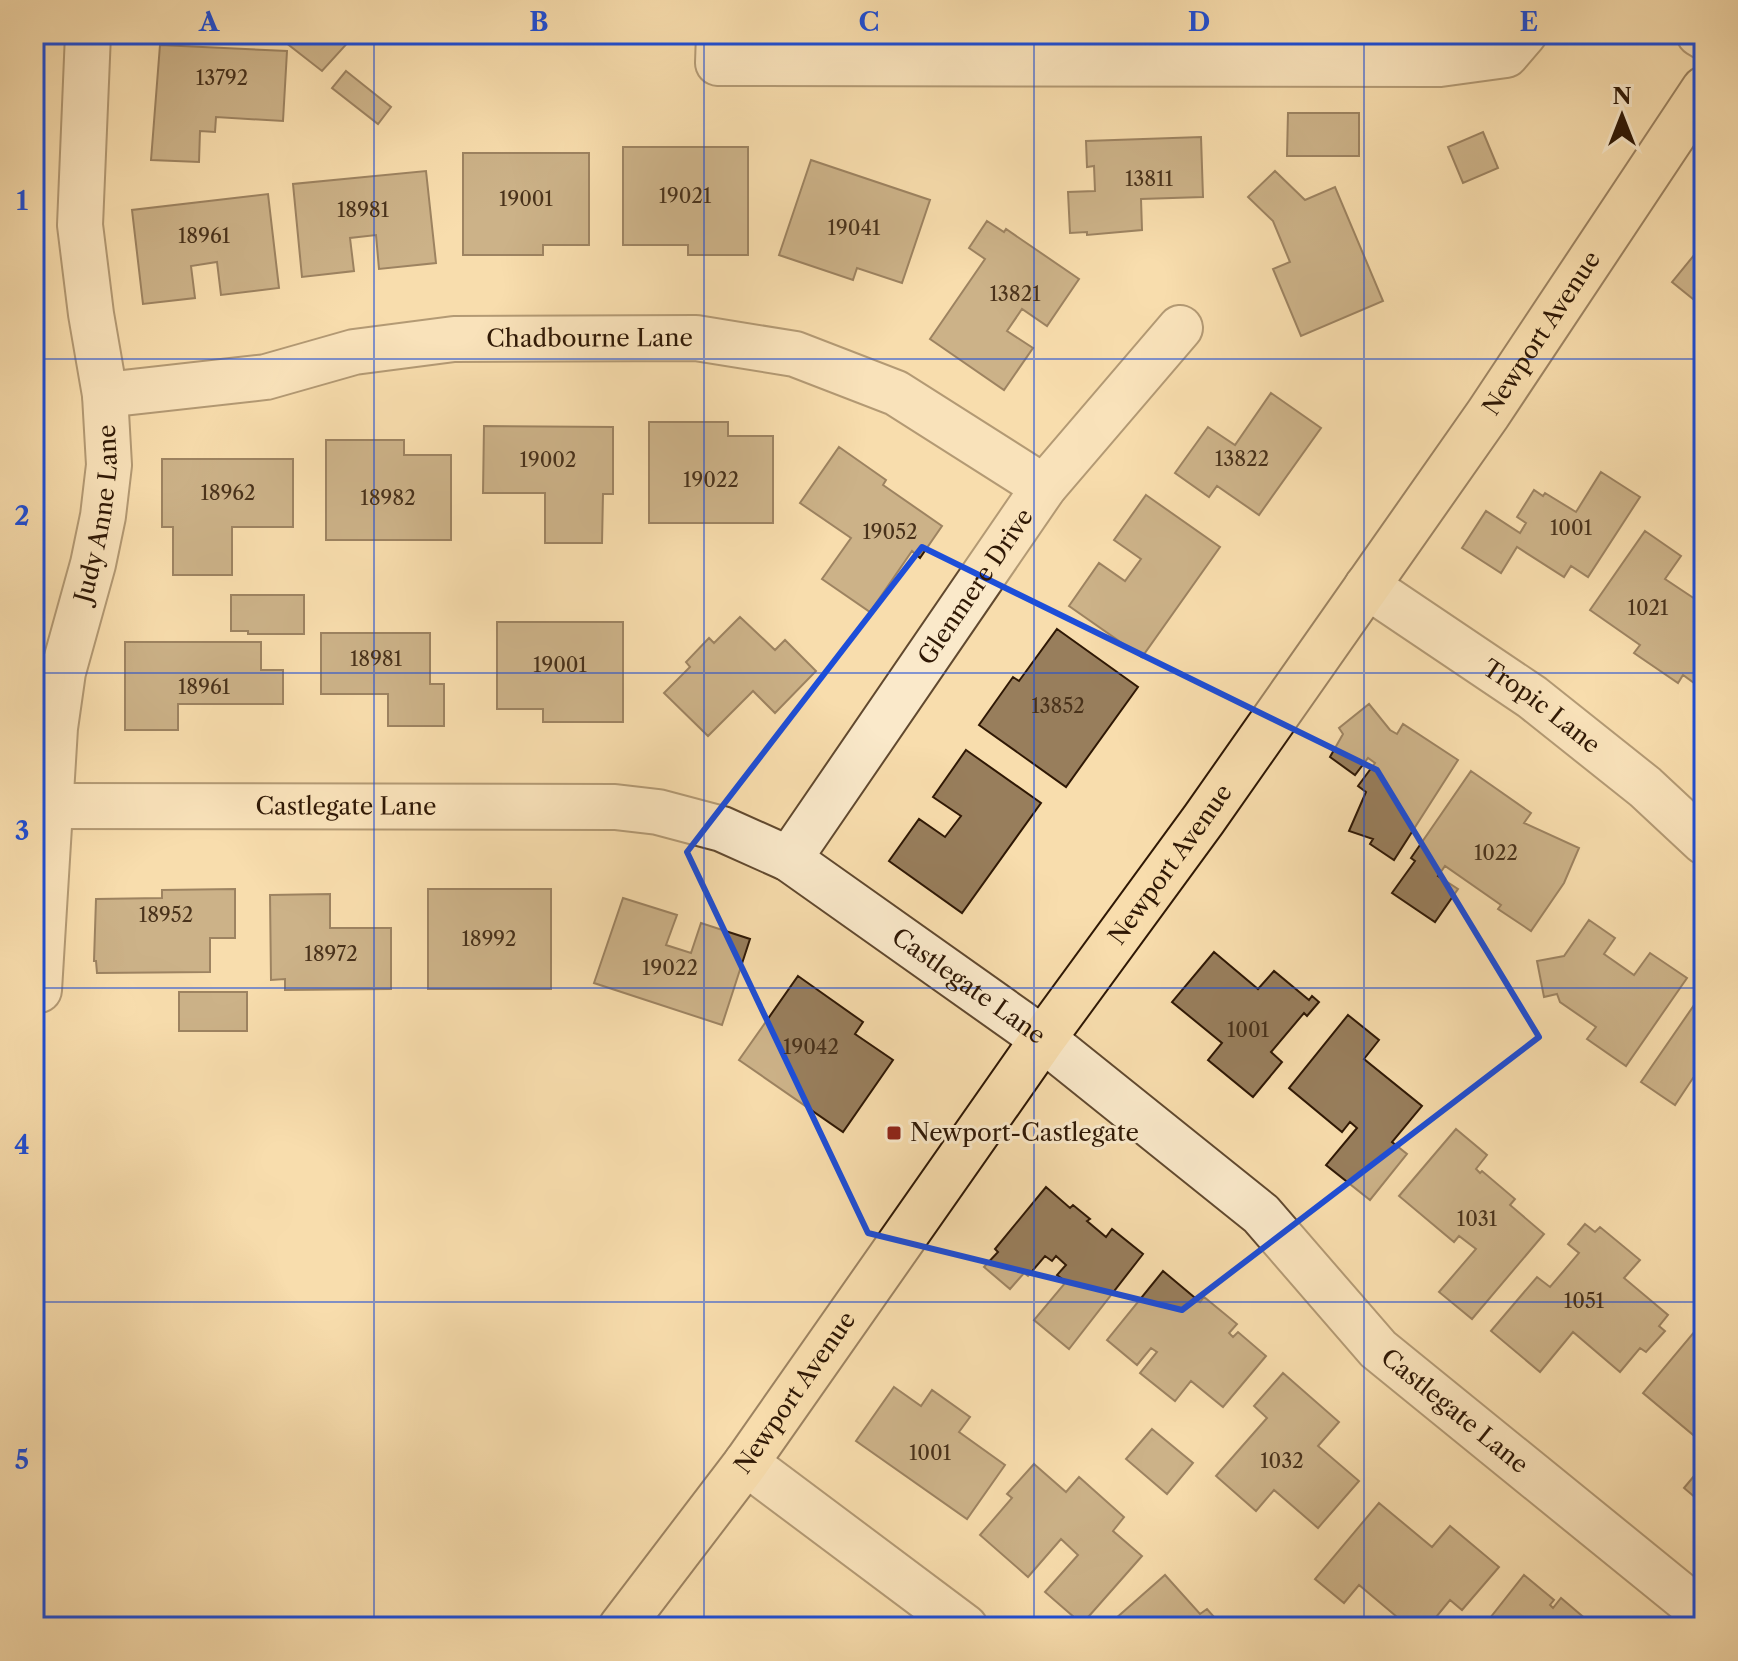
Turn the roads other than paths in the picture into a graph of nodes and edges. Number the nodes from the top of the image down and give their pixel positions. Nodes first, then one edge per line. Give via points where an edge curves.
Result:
1 (88, 34) edge
2 (719, 34) edge
3 (1524, 34) edge
4 (1699, 34) edge
5 (1704, 37) edge
6 (1704, 89) edge
7 (1180, 328) dead end
8 (105, 395) junction
9 (1044, 487) junction
10 (1367, 586) junction
11 (48, 806) junction
12 (1704, 842) edge
13 (789, 859) junction
14 (39, 990) dead end
15 (1043, 1039) junction
16 (746, 1463) junction
17 (1704, 1614) edge
18 (621, 1627) edge
19 (965, 1627) edge

1 - 8 street, Judy Anne Lane via 80,225
2 - 3 street via 718,63 1409,64 1506,55
4 - 5 street
6 - 10 main road, Newport Avenue
7 - 9 street, Glenmere Drive
8 - 9 street, Chadbourne Lane via 266,377 354,352 454,339 696,338 795,354 896,393
8 - 11 street, Judy Anne Lane via 109,465 103,516 63,672
9 - 13 street, Glenmere Drive
10 - 12 street, Tropic Lane via 1532,697 1645,787
10 - 15 main road, Newport Avenue
11 - 13 street, Castlegate Lane via 615,807 722,829
11 - 14 street, Judy Anne Lane
13 - 15 street, Castlegate Lane
15 - 16 main road, Newport Avenue
15 - 17 street, Castlegate Lane via 1261,1214 1378,1349
16 - 18 main road, Newport Avenue
16 - 19 street

